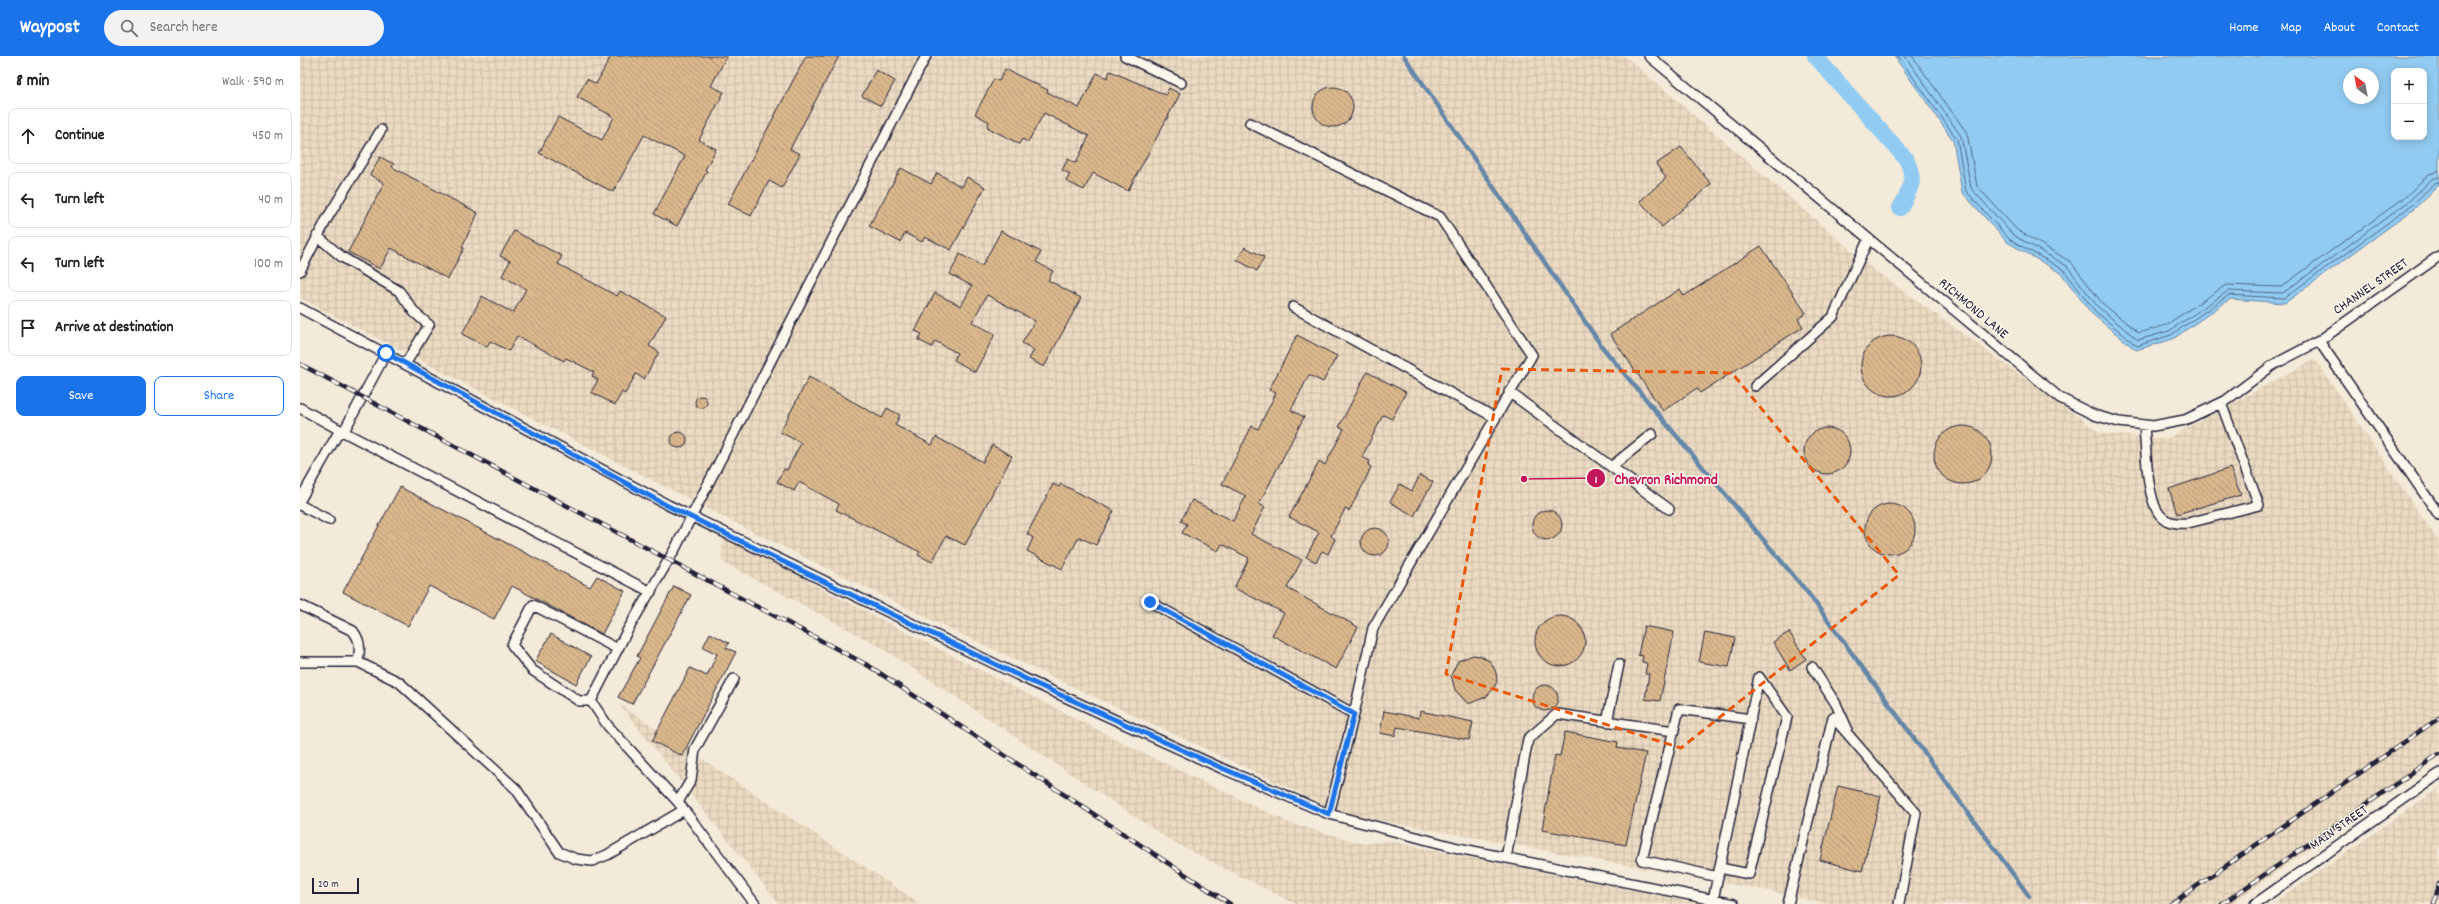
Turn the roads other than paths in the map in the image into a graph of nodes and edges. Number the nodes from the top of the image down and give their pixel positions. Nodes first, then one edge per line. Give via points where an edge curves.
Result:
1 (926, 56) edge
2 (1125, 56) edge
3 (1649, 56) edge
4 (1180, 83) dead end
5 (1250, 123) dead end
6 (381, 130) dead end
7 (317, 236) junction
8 (1868, 240) junction
9 (2439, 256) edge
10 (300, 271) edge
11 (1293, 307) dead end
12 (300, 308) edge
13 (2319, 341) junction
14 (386, 353) junction
15 (406, 363) junction
16 (1755, 386) dead end
17 (1509, 392) junction
18 (2221, 403) junction
19 (300, 408) edge
20 (1494, 417) junction
21 (2144, 424) junction
22 (342, 431) junction
23 (1652, 434) dead end
24 (1611, 467) junction
25 (300, 500) edge
26 (300, 505) edge
27 (1669, 509) dead end
28 (2439, 515) edge
29 (692, 517) junction
30 (329, 520) dead end
31 (651, 592) junction
32 (1150, 602) dead end
33 (300, 604) edge
34 (618, 649) junction
35 (300, 662) edge
36 (358, 662) junction
37 (1619, 664) dead end
38 (1812, 667) dead end
39 (734, 679) dead end
40 (591, 701) junction
41 (1354, 714) junction
42 (1751, 719) junction
43 (1607, 722) junction
44 (1674, 732) junction
45 (1850, 737) junction
46 (2439, 774) edge
47 (678, 802) junction
48 (684, 810) junction
49 (1329, 814) junction
50 (1506, 858) junction
51 (1719, 872) junction
52 (1713, 900) junction
53 (755, 904) edge
54 (1734, 904) edge
55 (1788, 904) edge
56 (1899, 904) edge
57 (2255, 904) edge

1 - 29 lane
2 - 4 lane
3 - 8 lane, RICHMOND LANE
5 - 17 lane via 1440,217 1532,355
6 - 7 lane
7 - 10 lane
7 - 15 lane via 342,257 399,291 415,313 429,325
8 - 16 lane via 1833,317
8 - 21 lane, RICHMOND LANE via 2060,398 2094,415 2119,422
9 - 13 lane, CHANNEL STREET
11 - 20 lane
12 - 14 lane
13 - 18 lane, RICHMOND LANE via 2273,365
13 - 28 lane
14 - 15 lane
14 - 22 lane
15 - 29 lane
17 - 20 lane
17 - 24 lane
18 - 21 lane, RICHMOND LANE via 2185,420 2153,426
18 - 21 lane via 2259,505 2188,523 2180,524 2162,518 2153,505
19 - 22 lane
20 - 41 lane via 1373,628
22 - 25 lane
22 - 31 lane
23 - 24 lane
24 - 27 lane
26 - 30 lane
29 - 31 lane
29 - 49 lane via 1032,682
31 - 34 lane
32 - 41 lane
33 - 36 lane via 352,631 358,637
34 - 40 lane
34 - 40 lane via 533,605 512,645 532,670 580,701
35 - 36 lane
36 - 48 lane via 399,682 516,789 559,852 576,859 592,861 607,855
37 - 43 lane
38 - 45 lane via 1836,704
39 - 47 lane via 695,749 691,780
40 - 47 lane via 608,726
41 - 49 lane
42 - 44 lane via 1679,709
42 - 51 lane
42 - 51 lane via 1759,677 1787,718 1749,874
43 - 44 lane
43 - 50 lane via 1557,714 1528,739
44 - 51 lane via 1642,860
45 - 55 lane via 1833,717
45 - 56 lane via 1916,812
46 - 57 lane, MAIN STREET
47 - 48 lane
48 - 53 lane
49 - 50 lane
50 - 52 lane
51 - 52 lane
52 - 54 lane

